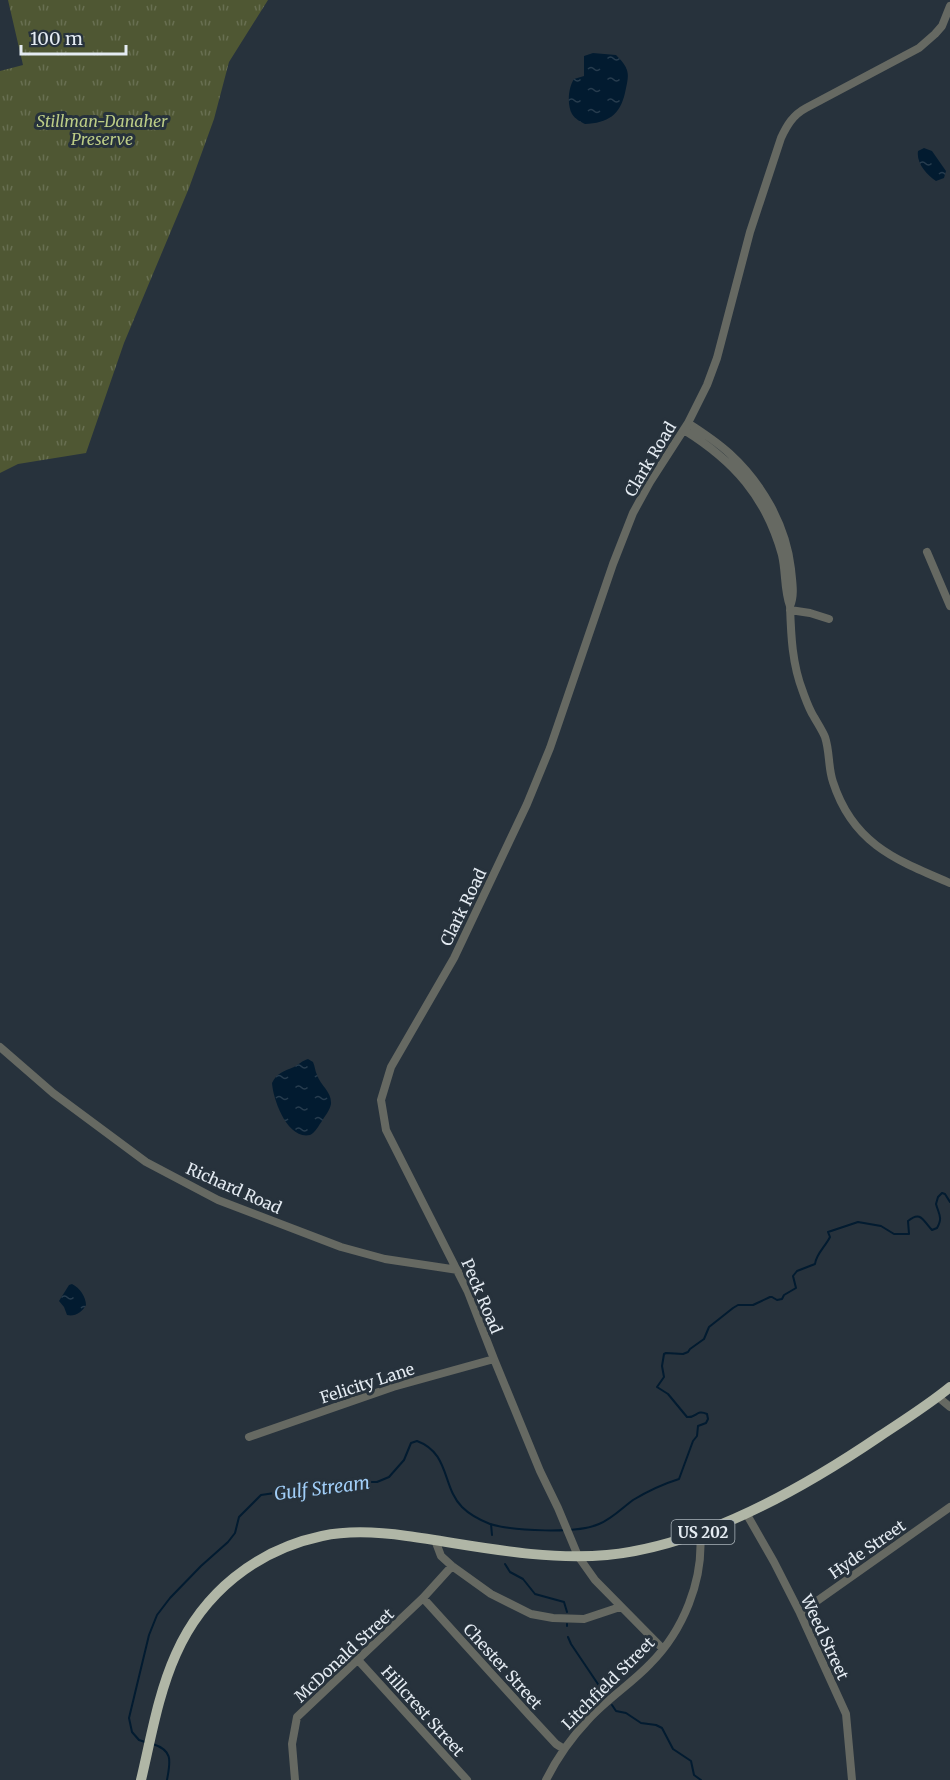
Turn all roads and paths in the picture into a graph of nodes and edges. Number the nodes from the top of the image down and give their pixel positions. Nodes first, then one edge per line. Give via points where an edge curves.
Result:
1 (950, 6) edge
2 (686, 426) junction
3 (927, 552) dead end
4 (950, 606) edge
5 (790, 608) junction
6 (829, 619) dead end
7 (950, 883) edge
8 (436, 991) joint
9 (0, 1047) edge
10 (458, 1270) junction
11 (494, 1359) junction
12 (950, 1387) edge
13 (938, 1396) junction
14 (950, 1407) edge
15 (249, 1437) dead end
16 (950, 1508) edge
17 (746, 1514) junction
18 (700, 1534) junction
19 (435, 1540) junction
20 (578, 1556) junction
21 (452, 1566) junction
22 (423, 1598) junction
23 (620, 1607) junction
24 (800, 1613) junction
25 (663, 1649) junction
26 (358, 1660) junction
27 (564, 1749) junction
28 (141, 1780) edge
29 (295, 1780) edge
30 (467, 1780) edge
31 (546, 1780) edge
32 (852, 1780) edge

1 - 2 street, Clark Road via 942,26 919,48 800,111 786,127 750,232 713,369
2 - 5 street via 727,451 747,477 776,536
2 - 8 street, Clark Road via 629,522 538,778
3 - 4 street
5 - 6 street
5 - 7 street via 795,668 808,705 825,736 833,781 846,812 868,840 888,855
8 - 10 street, Peck Road via 391,1067 381,1100 386,1130
9 - 10 street, Richard Road via 53,1093 146,1162 218,1200 341,1247 385,1259
10 - 11 street, Peck Road
11 - 15 street, Felicity Lane via 393,1388
11 - 20 street, Peck Road
12 - 13 highway, US 202
13 - 14 street
13 - 17 highway, US 202 via 853,1455
16 - 24 street, Hyde Street
17 - 18 highway, US 202
17 - 24 street, Weed Street
18 - 20 highway, US 202 via 638,1550
18 - 25 street, Litchfield Street via 701,1550 691,1598
19 - 20 highway, US 202
19 - 21 street via 441,1556
19 - 28 highway, US 202 via 356,1532 323,1536 268,1555 238,1574 212,1596 177,1651
20 - 23 street, Peck Road
21 - 22 street, McDonald Street
21 - 23 street via 491,1594 531,1614 584,1619
22 - 26 street, McDonald Street
22 - 27 street, Chester Street
23 - 25 street, Peck Road
24 - 32 street, Weed Street via 846,1714
25 - 27 street, Litchfield Street via 589,1719
26 - 29 street, McDonald Street via 297,1717 292,1744
26 - 30 street, Hillcrest Street
27 - 31 street, Litchfield Street

